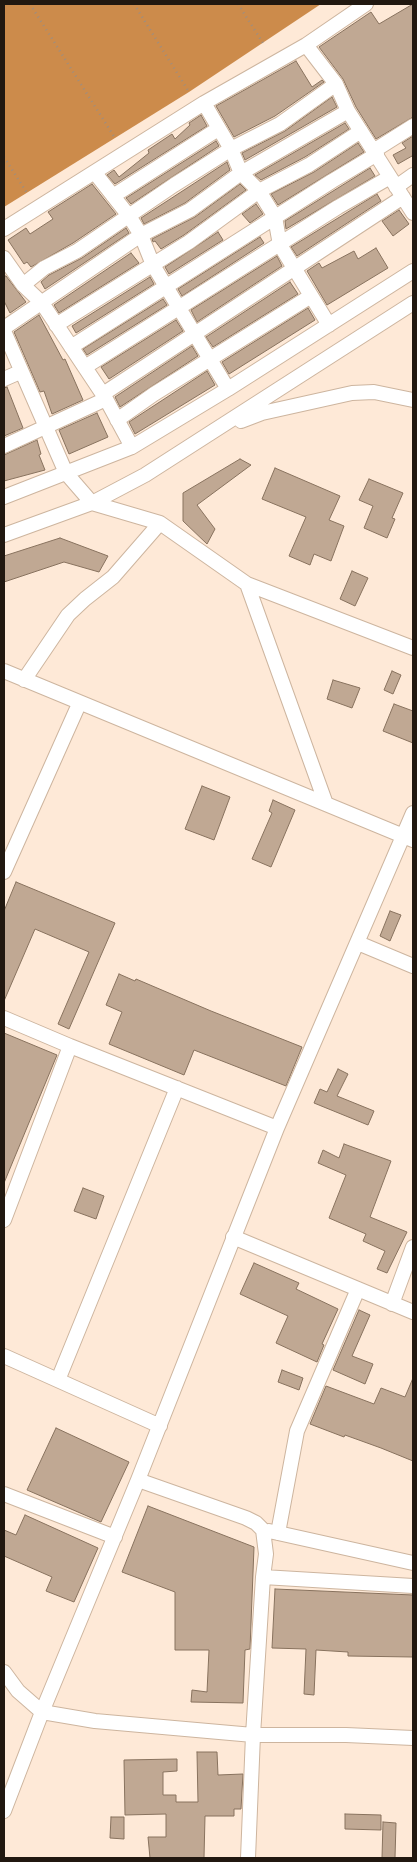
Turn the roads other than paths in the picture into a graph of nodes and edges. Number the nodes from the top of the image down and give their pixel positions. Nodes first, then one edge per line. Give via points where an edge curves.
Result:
1 (366, 4) edge
2 (306, 45) junction
3 (336, 84) junction
4 (204, 102) junction
5 (348, 111) junction
6 (413, 126) edge
7 (218, 129) junction
8 (360, 131) junction
9 (231, 149) junction
10 (376, 152) junction
11 (95, 173) junction
12 (241, 173) junction
13 (413, 175) edge
14 (397, 187) junction
15 (259, 191) junction
16 (113, 196) junction
17 (413, 213) edge
18 (129, 216) junction
19 (275, 216) junction
20 (4, 230) edge
21 (141, 235) junction
22 (280, 245) junction
23 (4, 258) edge
24 (153, 265) junction
25 (294, 268) junction
26 (413, 271) edge
27 (23, 285) junction
28 (166, 286) junction
29 (311, 296) junction
30 (42, 303) junction
31 (413, 303) edge
32 (180, 308) junction
33 (56, 325) junction
34 (329, 325) junction
35 (197, 334) junction
36 (5, 337) edge
37 (71, 346) junction
38 (211, 359) junction
39 (85, 367) junction
40 (20, 372) junction
41 (4, 379) edge
42 (228, 389) junction
43 (104, 396) junction
44 (413, 400) edge
45 (117, 420) junction
46 (46, 426) junction
47 (201, 438) junction
48 (4, 446) edge
49 (132, 447) junction
50 (66, 473) junction
51 (5, 494) edge
52 (92, 502) junction
53 (160, 523) junction
54 (4, 535) edge
55 (247, 584) junction
56 (413, 648) edge
57 (4, 671) edge
58 (24, 680) junction
59 (79, 704) junction
60 (326, 804) junction
61 (413, 813) edge
62 (409, 838) edge
63 (5, 868) edge
64 (358, 943) junction
65 (413, 966) edge
66 (4, 1018) edge
67 (70, 1046) junction
68 (177, 1088) junction
69 (277, 1128) junction
70 (4, 1220) edge
71 (234, 1236) junction
72 (413, 1247) edge
73 (358, 1289) junction
74 (392, 1304) junction
75 (413, 1312) edge
76 (4, 1356) edge
77 (58, 1380) junction
78 (160, 1426) junction
79 (138, 1480) junction
80 (4, 1494) edge
81 (263, 1530) junction
82 (278, 1533) junction
83 (115, 1537) junction
84 (413, 1562) edge
85 (263, 1577) junction
86 (413, 1586) edge
87 (4, 1672) edge
88 (42, 1712) junction
89 (253, 1735) junction
90 (413, 1738) edge
91 (4, 1811) edge
92 (248, 1858) edge

1 - 2 street
2 - 3 street
2 - 4 street
3 - 5 street
3 - 9 street via 280,124
4 - 7 street
4 - 11 street
5 - 8 street
5 - 12 street
6 - 10 street
7 - 9 street
7 - 16 street
8 - 10 street
8 - 15 street via 309,165
9 - 12 street
9 - 18 street
10 - 14 street
10 - 19 street
11 - 16 street
11 - 20 street
12 - 15 street
12 - 21 street via 190,210
13 - 14 street
14 - 17 street
14 - 22 street via 338,207
14 - 25 street
15 - 19 street
15 - 24 street
16 - 18 street
18 - 21 street
18 - 27 street via 77,251 44,268
19 - 22 street
19 - 28 street
21 - 24 street
21 - 30 street
22 - 25 street
22 - 32 street
23 - 27 street
24 - 28 street
24 - 33 street
25 - 29 street
25 - 35 street
26 - 34 street
27 - 30 street
28 - 32 street
28 - 37 street
29 - 34 street
29 - 38 street
30 - 33 street
30 - 36 street
31 - 47 street
32 - 35 street
32 - 39 street
33 - 37 street
34 - 42 street
35 - 38 street
35 - 43 street
36 - 40 street
37 - 39 street
38 - 42 street
38 - 45 street
39 - 43 street
40 - 41 street
40 - 46 street
42 - 49 street
43 - 45 street
43 - 46 street
44 - 47 street via 374,392 352,393 262,413
45 - 49 street
46 - 48 street
46 - 50 street
47 - 52 street via 146,475
49 - 50 street
50 - 51 street
50 - 52 street
52 - 53 street
52 - 54 street
53 - 55 street
53 - 58 street via 114,578 68,615
55 - 56 street
55 - 60 street
57 - 58 street
58 - 59 street
59 - 60 street
59 - 63 street
60 - 62 street
61 - 62 street
62 - 64 street
64 - 65 street
64 - 69 street
66 - 67 street
67 - 68 street
67 - 70 street
68 - 69 street
68 - 77 street
69 - 71 street
71 - 73 street
71 - 78 street
72 - 74 street
73 - 74 street
73 - 82 street via 297,1431
74 - 75 street
76 - 77 street
77 - 78 street
78 - 79 street
79 - 81 street via 246,1518
79 - 83 street
80 - 83 street
81 - 82 street
81 - 85 street via 266,1554
82 - 84 street
83 - 88 street
85 - 86 street
85 - 89 street
87 - 88 street via 18,1691
88 - 89 street via 95,1721
88 - 91 street
89 - 90 street
89 - 92 street

